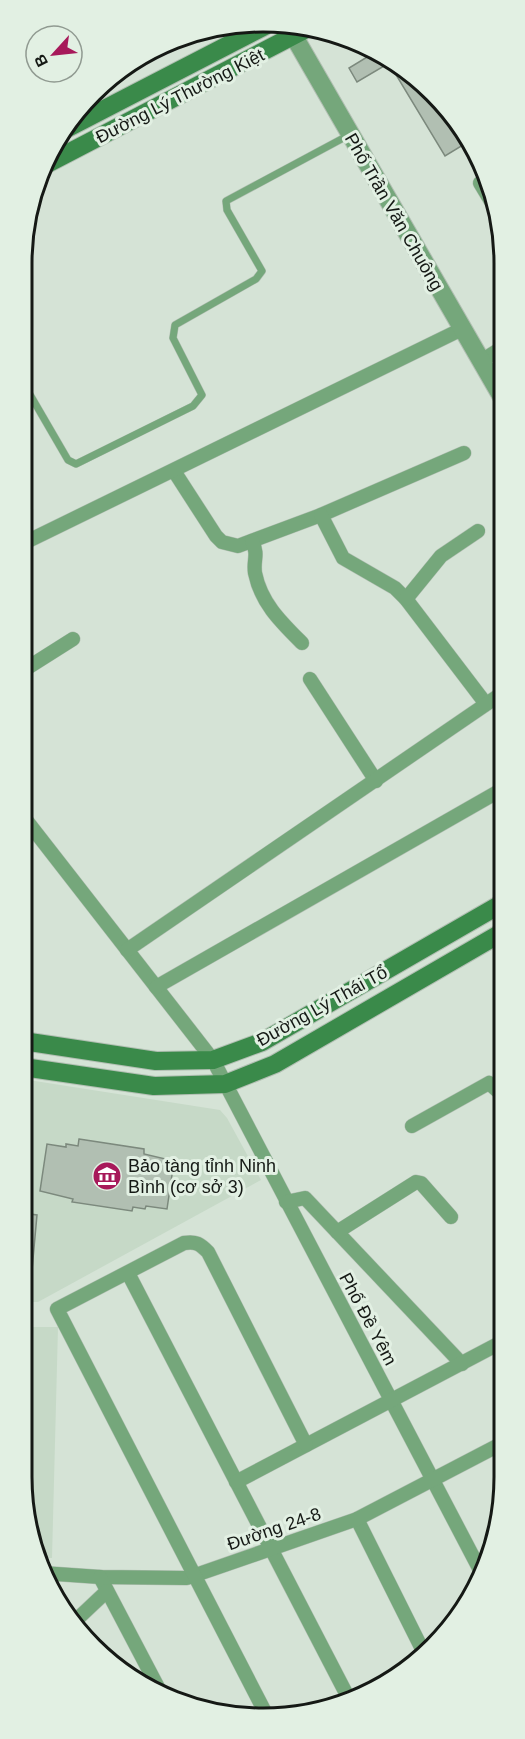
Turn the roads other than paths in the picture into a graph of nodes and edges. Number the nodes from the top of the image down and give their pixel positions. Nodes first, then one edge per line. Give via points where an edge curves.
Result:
1 (253, 32) edge
2 (290, 33) edge
3 (292, 33) edge
4 (81, 119) edge
5 (349, 135) junction
6 (55, 160) edge
7 (462, 329) junction
8 (494, 353) edge
9 (481, 361) junction
10 (494, 383) edge
11 (32, 398) edge
12 (464, 453) dead end
13 (174, 471) junction
14 (321, 515) junction
15 (478, 531) dead end
16 (32, 539) edge
17 (252, 541) junction
18 (406, 599) junction
19 (73, 639) dead end
20 (302, 643) dead end
21 (32, 665) edge
22 (310, 679) dead end
23 (494, 699) edge
24 (486, 704) junction
25 (376, 781) junction
26 (494, 794) edge
27 (32, 827) edge
28 (494, 908) edge
29 (494, 937) edge
30 (128, 950) junction
31 (156, 987) junction
32 (32, 1042) edge
33 (213, 1060) junction
34 (32, 1068) edge
35 (225, 1084) junction
36 (494, 1088) edge
37 (412, 1126) dead end
38 (286, 1202) junction
39 (451, 1217) dead end
40 (337, 1232) junction
41 (128, 1273) junction
42 (494, 1346) edge
43 (462, 1364) junction
44 (392, 1401) junction
45 (306, 1445) junction
46 (494, 1448) edge
47 (433, 1480) junction
48 (236, 1482) junction
49 (357, 1519) junction
50 (271, 1549) junction
51 (477, 1563) edge
52 (53, 1574) edge
53 (195, 1575) junction
54 (100, 1577) junction
55 (107, 1590) junction
56 (79, 1617) edge
57 (420, 1645) edge
58 (155, 1681) edge
59 (345, 1692) edge
60 (264, 1708) edge

1 - 4 main road, Đường Lý Thường Kiệt
2 - 6 main road, Đường Lý Thường Kiệt
3 - 5 street, Phố Trần Văn Chuông
5 - 7 street, Phố Trần Văn Chuông
5 - 11 lane via 226,201 227,210 262,271 172,331 202,395 193,406 76,464 68,460
7 - 9 street, Phố Trần Văn Chuông
7 - 13 street
8 - 9 street
9 - 10 street, Phố Trần Văn Chuông
12 - 14 street
13 - 16 street
13 - 17 street via 222,542 238,546
14 - 17 street
14 - 18 street via 343,558 395,588
15 - 18 street via 441,556
17 - 20 street via 257,552 255,573 268,606
18 - 24 street
19 - 21 street
22 - 25 street
23 - 24 street
24 - 25 street
25 - 30 street
26 - 31 street
27 - 30 street, Phố Đề Yêm
28 - 33 main road, Đường Lý Thái Tổ via 262,1042
29 - 35 main road, Đường Lý Thái Tổ via 275,1064
30 - 31 street, Phố Đề Yêm
31 - 33 street, Phố Đề Yêm
32 - 33 main road, Đường Lý Thái Tổ via 156,1061
33 - 35 street, Phố Đề Yêm
34 - 35 main road, Đường Lý Thái Tổ via 154,1086
35 - 38 street, Phố Đề Yêm
36 - 37 street via 489,1083
38 - 40 street via 305,1198
38 - 44 street, Phố Đề Yêm
39 - 40 street via 416,1182
40 - 43 street
41 - 45 street via 184,1243 200,1244 208,1252
41 - 48 street
41 - 53 street via 57,1309
42 - 43 street
43 - 44 street
44 - 45 street
44 - 47 street, Phố Đề Yêm
45 - 48 street
46 - 47 street, Đường 24-8
47 - 49 street, Đường 24-8
47 - 51 street, Phố Đề Yêm
48 - 50 street
49 - 50 street, Đường 24-8
49 - 57 street
50 - 53 street, Đường 24-8
50 - 59 street
52 - 54 street, Đường 24-8
53 - 54 street, Đường 24-8
53 - 60 street
54 - 55 street
55 - 56 street
55 - 58 street

